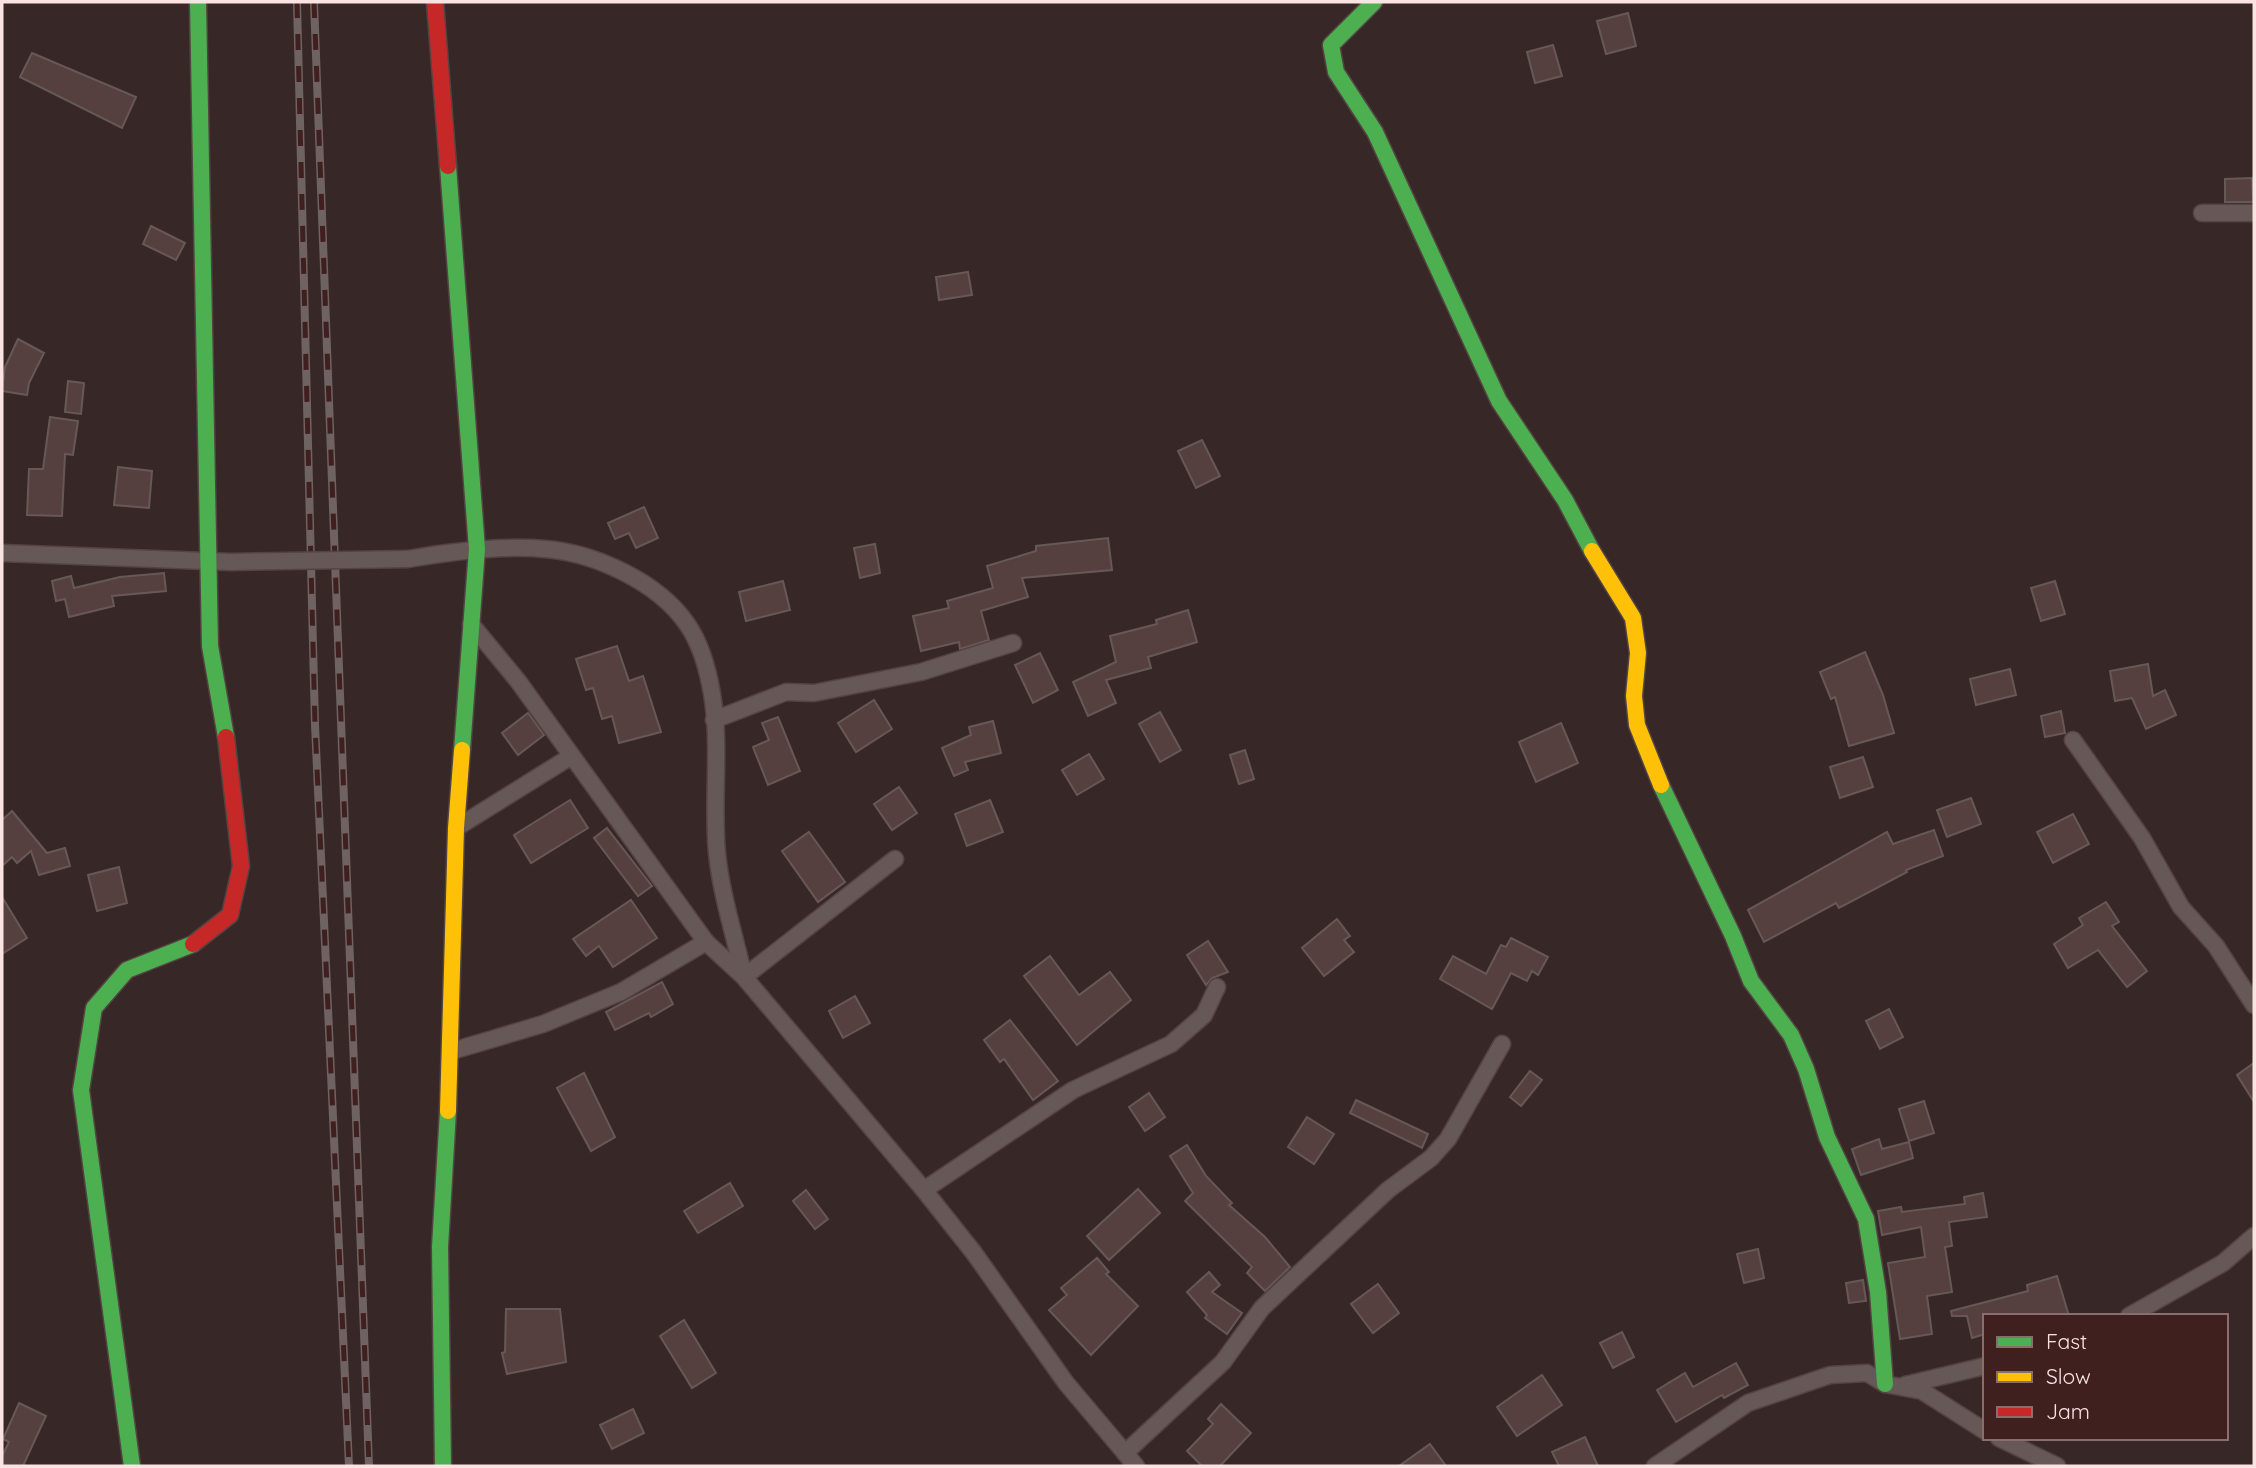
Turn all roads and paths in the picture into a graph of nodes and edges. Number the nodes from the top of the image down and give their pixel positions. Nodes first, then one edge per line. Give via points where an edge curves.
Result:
1 (198, 2) edge
2 (435, 2) edge
3 (1374, 2) edge
4 (2202, 213) dead end
5 (2254, 213) edge
6 (477, 549) junction
7 (2, 553) edge
8 (209, 561) junction
9 (471, 624) junction
10 (1013, 643) dead end
11 (714, 720) junction
12 (2073, 740) dead end
13 (570, 757) junction
14 (456, 828) junction
15 (895, 859) dead end
16 (706, 942) junction
17 (744, 977) junction
18 (1217, 987) dead end
19 (2254, 1006) edge
20 (1502, 1044) dead end
21 (452, 1051) junction
22 (924, 1190) junction
23 (2254, 1236) edge
24 (2133, 1314) edge
25 (1983, 1366) edge
26 (1892, 1385) junction
27 (1983, 1430) edge
28 (2003, 1440) edge
29 (1125, 1453) junction
30 (132, 1466) edge
31 (443, 1466) edge
32 (1136, 1466) edge
33 (1655, 1466) edge
34 (2057, 1466) edge

1 - 8 street
2 - 6 street
3 - 26 street via 1331,45 1336,72 1375,132 1499,401 1565,500 1633,618 1639,653 1634,696 1637,725 1741,961 1791,1035 1827,1137 1866,1219
4 - 5 street
6 - 8 street, bridge via 408,559
6 - 9 street
6 - 11 street via 546,549 591,559 635,578 687,624 705,661
7 - 8 street
8 - 30 street via 210,646 241,866 230,915 190,947 127,971 94,1008 81,1090
9 - 13 street via 518,681
9 - 14 street
10 - 11 street via 921,672 814,693 786,692
11 - 17 street via 717,853
12 - 19 street via 2142,838 2181,907 2216,946
13 - 14 street
13 - 16 street
14 - 21 street
15 - 17 street
16 - 17 street
16 - 21 street via 621,992 543,1024
17 - 22 street
18 - 22 street via 1204,1015 1171,1044 1073,1090
20 - 29 street via 1448,1139 1431,1158 1388,1190 1262,1308 1223,1362
21 - 31 street via 440,1247
22 - 29 street via 1066,1383
23 - 24 street via 2223,1263
25 - 26 street
26 - 27 street via 1922,1391
26 - 33 street via 1867,1373 1830,1375 1748,1403
28 - 34 street
29 - 32 street

